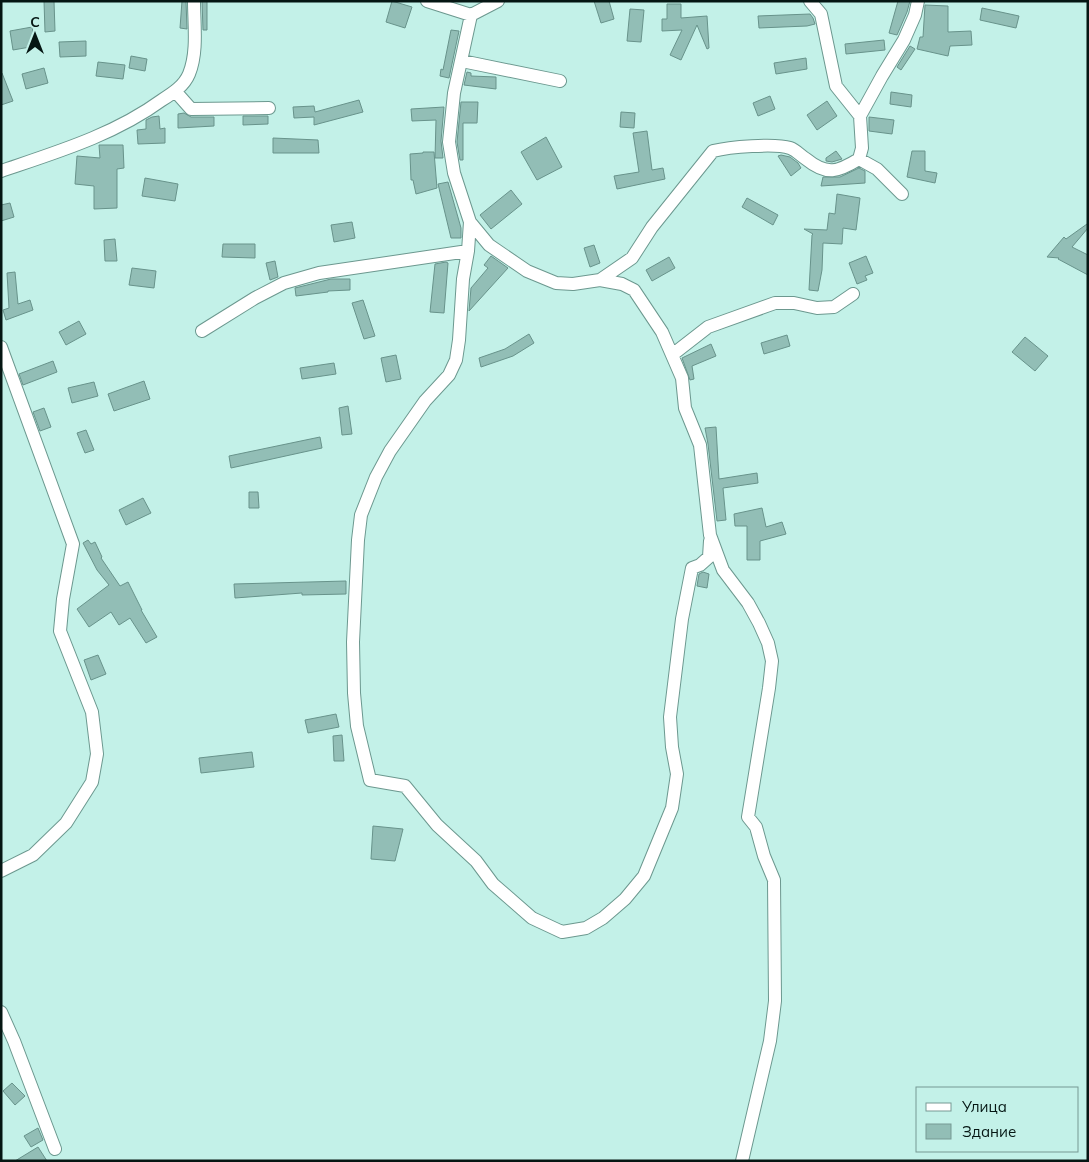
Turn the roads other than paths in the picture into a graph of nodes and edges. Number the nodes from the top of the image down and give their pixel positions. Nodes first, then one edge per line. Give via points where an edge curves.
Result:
1 (194, 1) edge
2 (427, 1) edge
3 (498, 1) edge
4 (810, 1) edge
5 (918, 1) edge
6 (471, 15) junction
7 (462, 60) junction
8 (560, 81) dead end
9 (175, 91) junction
10 (269, 108) dead end
11 (860, 116) junction
12 (859, 159) junction
13 (1, 171) edge
14 (902, 194) dead end
15 (470, 222) junction
16 (468, 251) junction
17 (600, 280) junction
18 (852, 294) dead end
19 (202, 331) dead end
20 (1, 347) edge
21 (672, 355) junction
22 (710, 535) junction
23 (1, 871) edge
24 (1, 1012) edge
25 (56, 1149) dead end
26 (742, 1161) edge

1 - 9 street via 194,49 190,72
2 - 6 street
3 - 6 street
4 - 11 street via 821,14 836,86
5 - 11 street via 904,40
6 - 7 street
7 - 8 street
7 - 15 street via 454,93 449,142 454,173
9 - 10 street via 191,108
9 - 13 street via 147,112 117,128
11 - 12 street via 862,148
12 - 14 street via 877,169
12 - 17 street via 842,169 829,170 816,167 792,148 771,146 713,150 652,227 632,258
15 - 16 street
15 - 17 street via 489,244 528,271 556,283
16 - 19 street via 319,273 284,283
16 - 22 street via 456,360 390,451 361,515 353,642 357,726 370,780 405,786 493,884 532,918 562,932 586,928 625,899 644,876 672,808 677,774 670,716 678,645 692,568 709,557
17 - 21 street via 634,290 662,332
18 - 21 street via 834,307 775,303 708,327
20 - 23 street via 73,544 60,631 92,712 97,754 92,782 66,823 33,855
21 - 22 street via 682,378 685,408 700,445
22 - 26 street via 723,570 759,623 772,661 748,817 756,827 774,880 775,1001 770,1041
24 - 25 street

